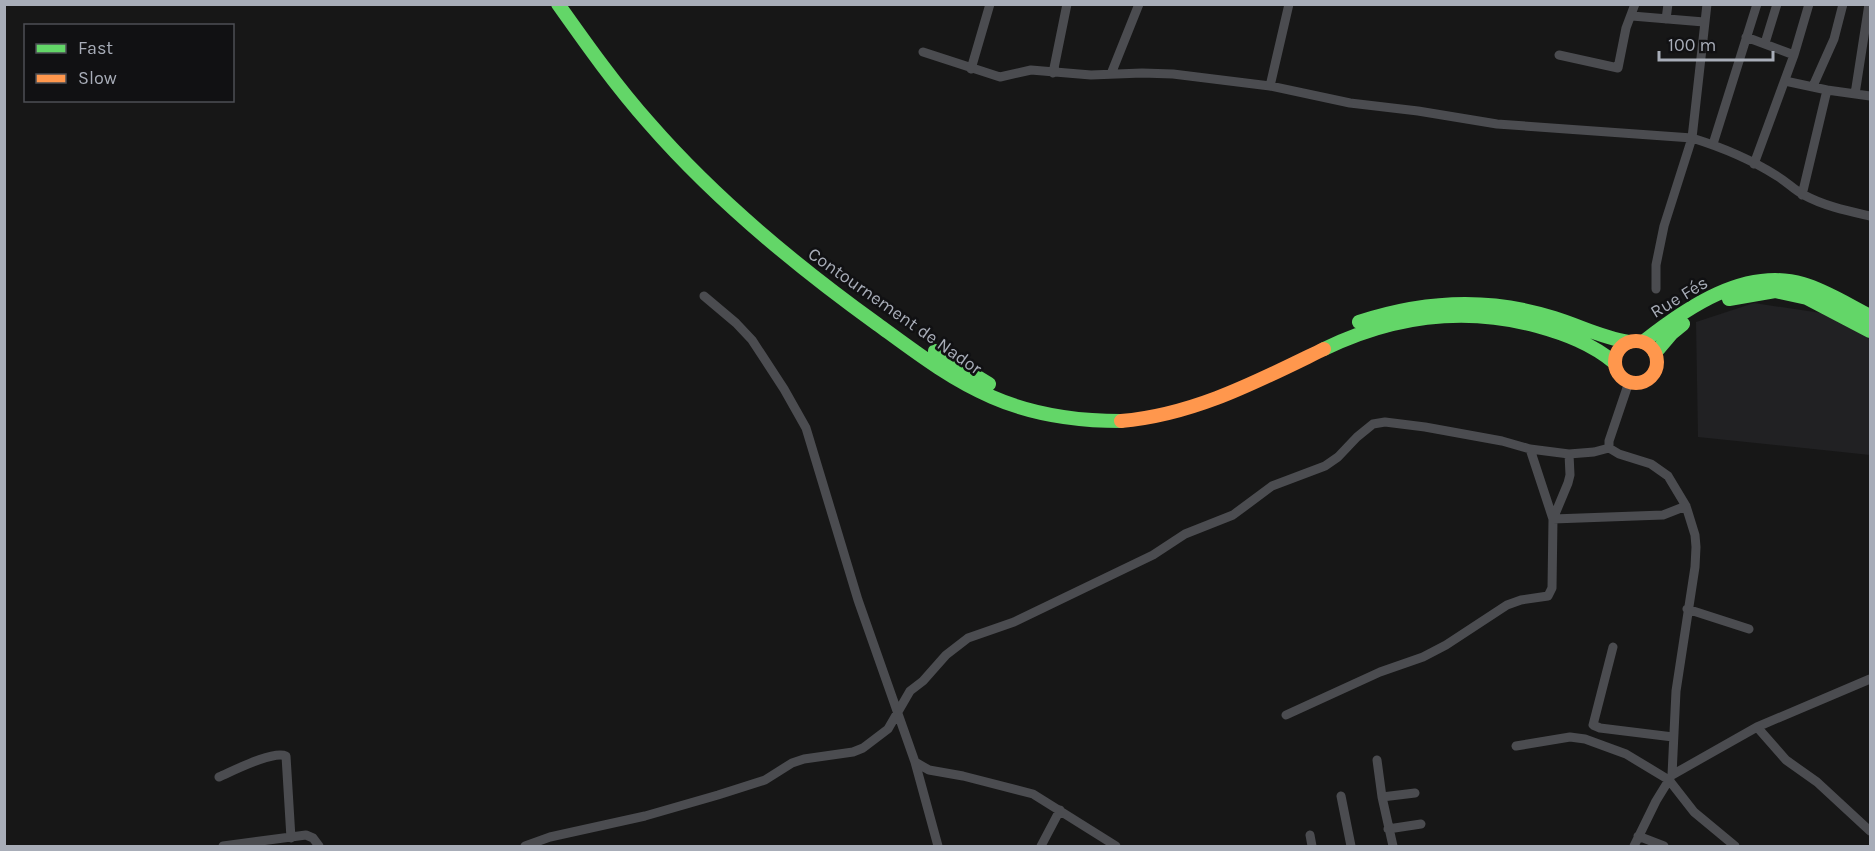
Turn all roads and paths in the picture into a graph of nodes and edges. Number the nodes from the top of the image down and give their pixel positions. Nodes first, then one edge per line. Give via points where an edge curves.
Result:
1 (558, 4) edge
2 (572, 4) edge
3 (990, 4) edge
4 (1067, 4) edge
5 (1139, 4) edge
6 (1289, 4) edge
7 (1635, 4) edge
8 (1668, 4) edge
9 (1707, 4) edge
10 (1757, 4) edge
11 (1777, 4) edge
12 (1809, 4) edge
13 (1843, 4) edge
14 (1869, 4) edge
15 (1632, 16) junction
16 (1666, 19) junction
17 (1704, 22) junction
18 (1746, 37) junction
19 (1765, 43) junction
20 (923, 52) dead end
21 (1794, 55) junction
22 (1559, 56) dead end
23 (971, 69) junction
24 (1053, 73) junction
25 (1111, 74) junction
26 (1785, 81) junction
27 (1270, 86) junction
28 (1813, 86) junction
29 (1827, 90) junction
30 (1855, 94) junction
31 (1870, 96) edge
32 (1692, 138) junction
33 (1713, 144) junction
34 (1754, 164) junction
35 (1802, 195) junction
36 (1870, 216) edge
37 (1656, 289) dead end
38 (704, 296) dead end
39 (1870, 316) edge
40 (1870, 331) edge
41 (1636, 342) junction
42 (1655, 353) junction
43 (1615, 363) junction
44 (1629, 382) junction
45 (1609, 444) junction
46 (1530, 449) junction
47 (1569, 454) junction
48 (1686, 506) junction
49 (1553, 519) junction
50 (1687, 609) junction
51 (1749, 629) dead end
52 (1613, 646) dead end
53 (1870, 679) edge
54 (897, 712) junction
55 (1286, 715) dead end
56 (1757, 727) junction
57 (1673, 737) junction
58 (1516, 746) dead end
59 (1377, 760) dead end
60 (915, 762) junction
61 (219, 777) dead end
62 (1671, 778) junction
63 (1415, 793) dead end
64 (1341, 796) dead end
65 (1382, 797) junction
66 (1060, 810) junction
67 (1421, 824) dead end
68 (1388, 829) junction
69 (1870, 831) edge
70 (1310, 835) dead end
71 (1638, 836) junction
72 (291, 838) junction
73 (223, 846) edge
74 (319, 846) edge
75 (525, 846) edge
76 (938, 846) edge
77 (1041, 846) edge
78 (1116, 846) edge
79 (1312, 846) edge
80 (1351, 846) edge
81 (1393, 846) edge
82 (1634, 846) edge
83 (1664, 846) edge
84 (1735, 846) edge

1 - 43 highway, Contournement de Nador via 637,109 718,196 841,299 960,382 1003,402 1048,416 1084,420 1143,419 1190,410 1376,327 1446,315 1482,315 1551,329 1595,348
2 - 41 highway, Contournement de Nador via 616,66 669,129 758,217 847,290 926,346 985,382 1025,398 1091,411 1160,405 1209,391 1373,316 1436,304 1519,309 1555,318 1603,338
3 - 23 street
4 - 24 street
5 - 25 street
6 - 27 street
7 - 15 street
8 - 16 street
9 - 17 street
10 - 18 street
11 - 19 street
12 - 21 street
13 - 28 street via 1834,39
14 - 30 street
15 - 16 street
15 - 22 street via 1618,68
16 - 17 street
17 - 32 street
18 - 19 street
18 - 33 street
19 - 21 street
20 - 23 street
21 - 26 street
23 - 24 street via 1000,76 1025,70
24 - 25 street
25 - 27 street via 1173,74
26 - 28 street
26 - 34 street
27 - 32 street via 1350,103 1497,124
28 - 29 street
29 - 30 street
29 - 35 street
30 - 31 street
32 - 33 street
32 - 37 street via 1664,226 1656,265
33 - 34 street
34 - 35 street
35 - 36 street
38 - 54 street via 752,340 806,428 848,570
39 - 41 highway, Rue Fés via 1817,289 1770,279 1710,297
40 - 42 highway, Rue Fés via 1807,298 1775,291 1731,298 1695,316 1672,333
41 - 42 highway
41 - 43 highway via 1622,347
42 - 44 highway via 1657,363 1648,379
43 - 44 highway via 1622,378
44 - 45 street
45 - 47 street via 1594,452
45 - 48 street via 1614,452 1657,468 1672,481
46 - 47 street
46 - 49 street
46 - 54 street via 1425,427 1373,424 1325,466 1272,486 1233,515 1185,534 1153,555 1014,622 968,638 910,691
47 - 49 street via 1570,475
48 - 49 street via 1663,515
48 - 50 street via 1696,547
49 - 55 street via 1552,588 1548,596 1507,605 1423,657
50 - 51 street
50 - 57 street
52 - 57 street via 1593,725
53 - 56 street
54 - 60 street
54 - 75 street via 888,729 853,752 804,759 765,780 718,795
56 - 62 street
56 - 69 street via 1786,760 1817,782
57 - 62 street
58 - 62 street via 1562,738 1585,739 1608,745
59 - 65 street
60 - 66 street via 929,770 1033,795
60 - 76 street
61 - 72 street via 267,758 286,756
62 - 71 street
62 - 84 street via 1694,812
63 - 65 street
64 - 80 street
65 - 68 street
66 - 77 street
66 - 78 street
67 - 68 street
68 - 81 street
70 - 79 street
71 - 82 street
71 - 83 street
72 - 73 street
72 - 74 street via 306,835

